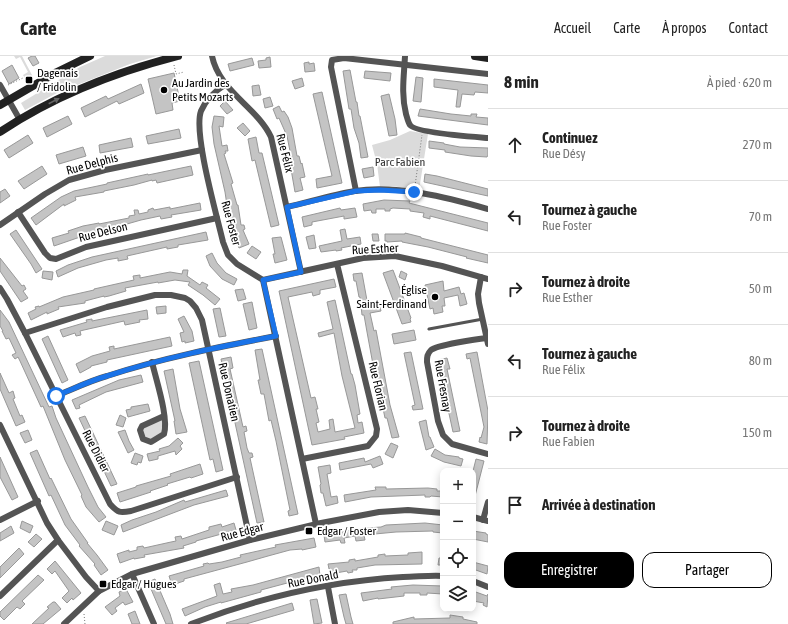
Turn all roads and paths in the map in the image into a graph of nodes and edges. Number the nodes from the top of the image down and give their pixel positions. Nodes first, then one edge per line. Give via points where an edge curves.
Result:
1 (90, 56) edge
2 (178, 56) edge
3 (212, 56) edge
4 (405, 56) edge
5 (475, 56) edge
6 (488, 58) edge
7 (174, 64) dead end
8 (405, 64) junction
9 (184, 72) dead end
10 (488, 74) edge
11 (22, 78) dead end
12 (12, 84) junction
13 (226, 84) junction
14 (0, 85) edge
15 (14, 85) dead end
16 (7, 86) dead end
17 (8, 100) junction
18 (0, 104) edge
19 (20, 120) junction
20 (423, 131) junction
21 (0, 132) edge
22 (488, 138) edge
23 (202, 150) junction
24 (356, 191) junction
25 (414, 192) junction
26 (287, 207) junction
27 (488, 209) edge
28 (18, 212) junction
29 (217, 218) junction
30 (0, 225) edge
31 (337, 264) junction
32 (301, 272) junction
33 (481, 278) junction
34 (488, 279) edge
35 (263, 280) junction
36 (0, 288) edge
37 (483, 319) junction
38 (429, 329) dead end
39 (25, 333) junction
40 (276, 336) junction
41 (487, 341) edge
42 (208, 349) junction
43 (152, 362) junction
44 (56, 396) junction
45 (164, 416) junction
46 (0, 425) edge
47 (488, 454) edge
48 (302, 459) junction
49 (237, 477) junction
50 (38, 502) junction
51 (488, 502) edge
52 (440, 513) edge
53 (476, 518) edge
54 (0, 520) edge
55 (486, 520) edge
56 (316, 524) junction
57 (58, 540) junction
58 (250, 540) junction
59 (132, 574) junction
60 (440, 576) edge
61 (476, 583) edge
62 (328, 586) junction
63 (488, 587) edge
64 (99, 591) junction
65 (0, 596) edge
66 (83, 605) junction
67 (64, 624) edge
68 (85, 624) edge
69 (154, 624) edge
70 (192, 624) edge
71 (335, 624) edge

1 - 17 main road
19 -> 2 main road via 64,96 95,83
3 - 13 street, Rue Félix
4 - 8 street
5 - 6 main road
7 - 9 path via 176,74
8 - 10 street
8 - 20 street via 402,92 409,125
8 - 24 street via 344,58 332,60 331,67
11 - 12 path
12 - 15 path
12 - 16 path
13 - 23 street, Rue Foster via 210,97 201,112 199,119
13 - 26 street, Rue Félix via 266,127 271,137
14 - 17 street
17 - 18 main road
17 - 19 street
19 - 21 main road
20 - 22 street
20 - 25 path
23 - 28 street, Rue Delphis via 69,180
23 - 29 street, Rue Foster
24 - 25 street
24 - 26 street
25 - 27 street
26 - 32 street, Rue Félix
28 - 29 street, Rue Delson via 44,253 56,259 86,247
28 - 30 street, Rue Delphis
29 - 35 street, Rue Foster via 228,256
31 - 32 street, Rue Esther
31 - 33 street, Rue Esther via 363,258 395,256
31 - 48 street, Rue Florian via 376,436 368,446
32 - 35 street, Rue Esther
33 - 34 street, Rue Esther
33 - 37 street via 478,294
35 - 40 street
36 - 39 street, Rue Didier
37 - 38 lane
37 - 41 street
39 - 42 street, Rue Donatien via 107,307 155,295 171,294 185,298 196,308 202,320
39 - 44 street, Rue Didier
40 - 42 street
40 - 48 street
41 - 47 street, Rue Fresnay via 469,341 432,349 427,356 427,362 443,435 452,444
42 - 43 street
42 - 49 street, Rue Donatien
43 - 44 street via 105,376
43 - 45 street
44 - 49 street, Rue Didier via 110,504 121,513
45 - 45 street via 142,426 142,439 151,442 164,434
46 - 50 street
48 - 56 street
49 - 58 street, Rue Donatien
50 - 54 street
50 - 57 street
51 - 55 street
52 - 56 street, Rue Edgar via 408,510 380,512
53 - 55 street
56 - 58 street, Rue Edgar
57 - 64 street
57 - 65 street
58 - 59 street, Rue Edgar
59 - 64 street, Rue Edgar
59 - 69 street
60 - 62 street, Rue Donald via 375,579
61 - 63 street
62 - 70 street, Rue Donald via 233,609
62 - 71 street
64 - 66 street, Rue Edgar
66 - 67 street, Rue Edgar
66 - 68 path

